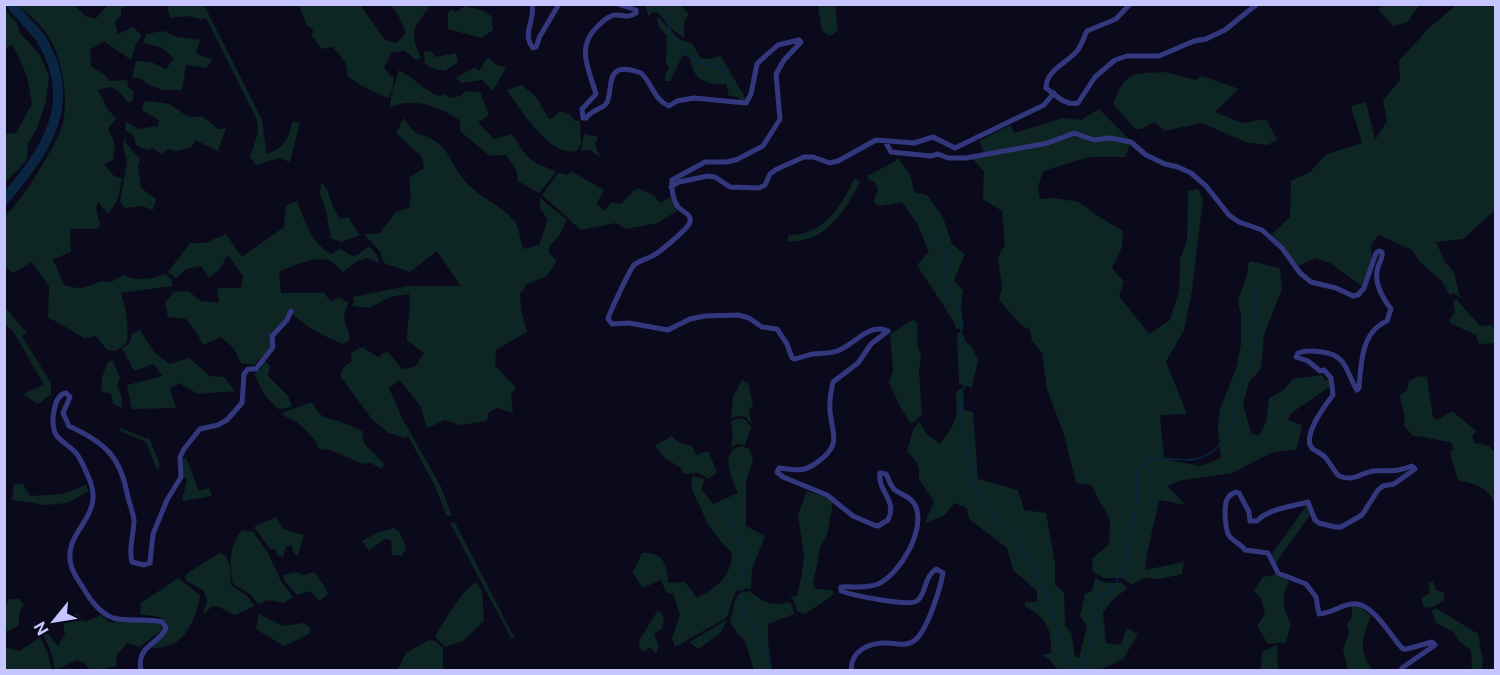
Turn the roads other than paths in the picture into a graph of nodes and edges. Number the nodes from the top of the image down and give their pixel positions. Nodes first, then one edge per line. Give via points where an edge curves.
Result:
1 (532, 4) edge
2 (559, 4) edge
3 (618, 4) edge
4 (1130, 4) edge
5 (1257, 4) edge
6 (1053, 93) junction
7 (885, 141) junction
8 (671, 187) junction
9 (291, 311) dead end
10 (141, 670) edge
11 (852, 670) edge
12 (1402, 670) edge

1 - 2 street via 534,13 527,28 533,48
3 - 8 street via 636,13 609,17 586,41 584,54 596,94 582,109 583,118 603,107 610,80 621,71 641,74 658,99 669,106 694,98 746,104 761,60 785,42 801,42 776,74 780,119 763,146 736,160 705,162 672,180
4 - 6 street via 1116,19 1087,31 1076,54 1061,63 1046,83
5 - 6 street via 1225,30 1206,39 1159,56 1115,60 1095,77 1078,103 1070,105
6 - 7 street via 1044,105 955,147 933,137 914,143
7 - 8 street via 876,140 830,163 813,157 794,160 770,174 759,188 730,187 708,176
7 - 12 street via 891,152 948,158 1004,152 1074,133 1094,140 1131,142 1146,155 1191,173 1229,215 1262,230 1282,248 1311,282 1358,295 1376,254 1382,252 1377,280 1391,309 1387,321 1376,326 1367,341 1359,388 1334,354 1315,350 1303,351 1296,357 1324,370 1331,378 1334,395 1313,423 1310,442 1339,476 1352,479 1368,472 1394,472 1412,466 1415,470 1378,490 1362,515 1335,527 1315,520 1308,502 1288,505 1250,521 1249,512 1236,492 1226,503 1226,529 1230,538 1245,550 1268,553 1278,573 1306,584 1316,597 1319,614 1358,604 1377,616 1402,649 1432,642 1435,645
8 - 11 street via 690,224 654,256 635,264 608,316 609,323 668,330 690,319 738,315 777,329 792,358 798,359 836,352 877,329 888,331 871,344 858,363 833,382 830,409 834,439 830,452 808,468 782,468 777,472 827,495 853,516 878,526 888,520 892,510 880,473 886,474 892,487 914,504 918,532 895,573 877,584 841,587 841,591 912,603 922,594 932,572 936,569 943,573 929,620 917,639 902,646 884,643 860,650 853,659
9 - 10 street via 272,336 273,347 256,369 248,369 244,374 242,403 227,420 200,429 183,449 181,477 156,526 150,543 150,563 132,562 134,518 117,461 99,441 69,426 63,413 70,397 66,393 58,397 56,435 77,454 94,495 93,508 72,544 71,565 87,596 106,614 162,622 166,628 147,647

